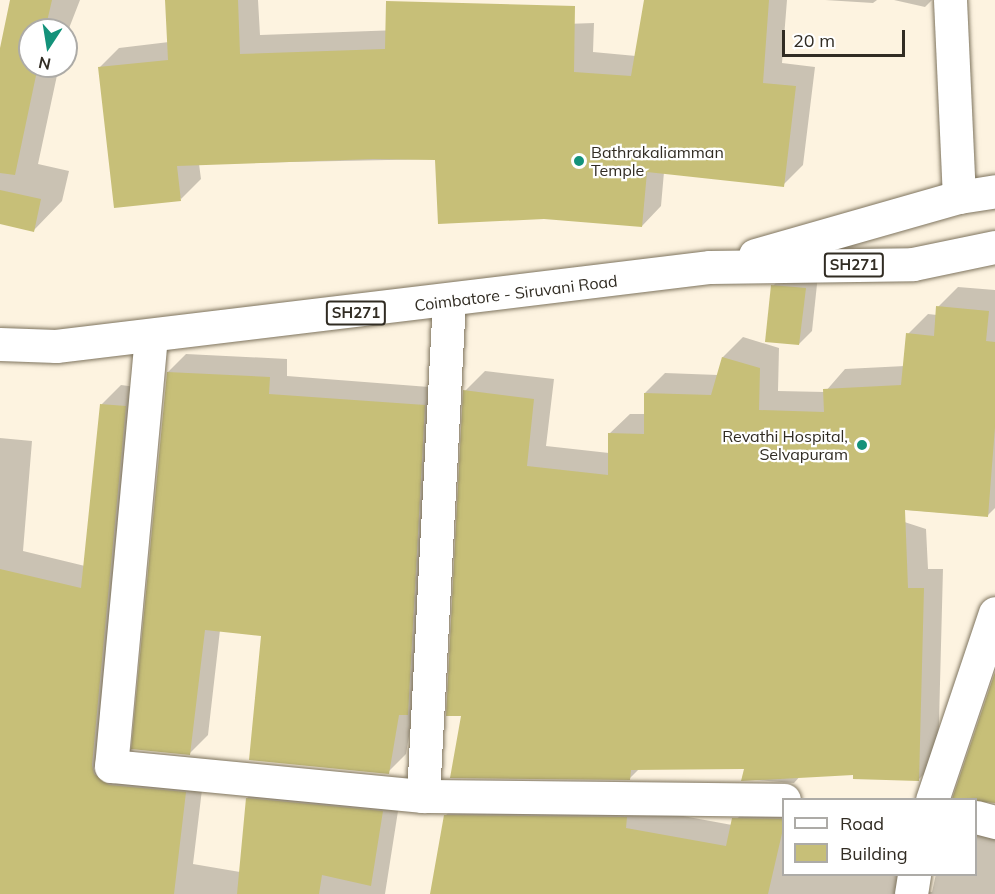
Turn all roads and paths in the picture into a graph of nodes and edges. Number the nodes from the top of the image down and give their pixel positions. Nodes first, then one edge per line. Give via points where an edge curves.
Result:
1 (950, 0) edge
2 (995, 191) edge
3 (959, 197) junction
4 (995, 247) edge
5 (710, 267) junction
6 (448, 302) junction
7 (151, 336) junction
8 (0, 344) edge
9 (995, 613) edge
10 (423, 796) junction
11 (933, 798) edge
12 (782, 800) edge
13 (977, 818) edge
14 (995, 822) edge
15 (914, 876) edge
16 (911, 894) edge

1 - 3 street
2 - 3 street
3 - 5 street
4 - 5 street, Coimbatore - Siruvani Road / SH271 via 913,264
5 - 6 street, Coimbatore - Siruvani Road / SH271
6 - 7 street, Coimbatore - Siruvani Road / SH271
6 - 10 street
7 - 8 street, Coimbatore - Siruvani Road / SH271 via 56,346
7 - 10 street via 111,766
9 - 11 street
10 - 12 street
13 - 14 street
15 - 16 street

